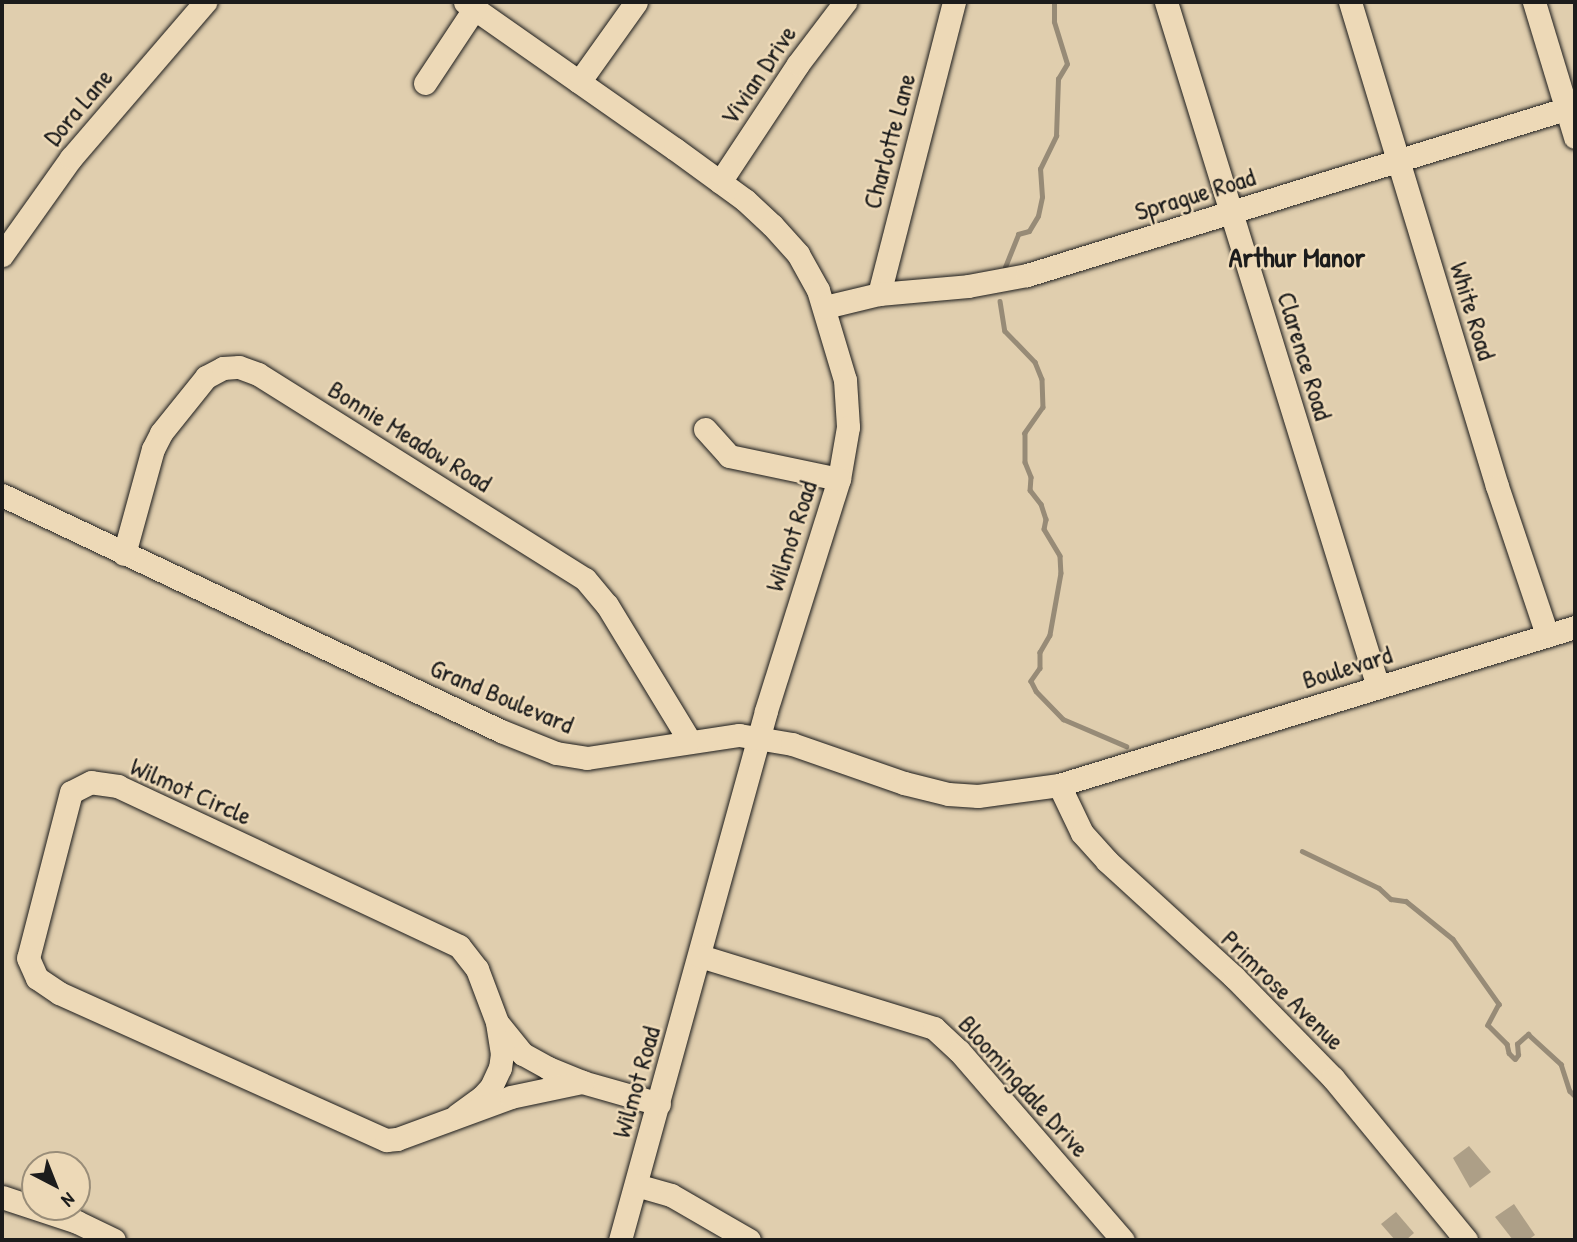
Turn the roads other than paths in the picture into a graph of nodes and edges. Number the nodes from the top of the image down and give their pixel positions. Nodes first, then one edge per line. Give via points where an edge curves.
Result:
1 (205, 2) edge
2 (636, 2) edge
3 (845, 2) edge
4 (954, 2) edge
5 (1166, 2) edge
6 (1350, 2) edge
7 (1534, 2) edge
8 (470, 5) edge
9 (579, 82) junction
10 (425, 83) dead end
11 (1571, 107) edge
12 (1575, 137) edge
13 (1398, 160) junction
14 (720, 182) junction
15 (1232, 212) junction
16 (2, 255) edge
17 (879, 294) junction
18 (825, 307) junction
19 (705, 429) dead end
20 (839, 479) junction
21 (2, 495) edge
22 (124, 554) junction
23 (1575, 626) edge
24 (1547, 635) junction
25 (1378, 687) junction
26 (759, 739) junction
27 (689, 740) junction
28 (1135, 762) joint
29 (1059, 785) junction
30 (700, 956) junction
31 (497, 1022) junction
32 (582, 1082) junction
33 (659, 1104) junction
34 (457, 1115) junction
35 (636, 1185) junction
36 (2, 1197) edge
37 (114, 1240) edge
38 (620, 1240) edge
39 (749, 1240) edge
40 (1123, 1240) edge
41 (1466, 1240) edge

1 - 16 street, Dora Lane via 71,158
2 - 9 street
3 - 14 street, Vivian Drive
4 - 17 street, Charlotte Lane
5 - 15 street, Clarence Road
6 - 13 street, White Road
7 - 11 street
8 - 9 street, Wilmot Road
8 - 10 street
9 - 14 street, Wilmot Road
11 - 12 street
11 - 13 street, Sprague Road
13 - 15 street, Sprague Road
13 - 24 street, White Road
14 - 18 street, Wilmot Road via 788,241 809,271
15 - 17 street, Sprague Road via 1027,275
15 - 25 street, Clarence Road
17 - 18 street, Sprague Road
18 - 20 street, Wilmot Road via 847,401 848,426
19 - 20 street via 730,456
20 - 26 street, Wilmot Road
21 - 22 street, Grand Boulevard
22 - 27 street, Grand Boulevard via 556,753 587,758
22 - 27 street, Bonnie Meadow Road via 161,433 206,377 223,368 239,367 258,374 585,579 607,605
23 - 24 street, Boulevard
24 - 25 street, Boulevard
25 - 28 street, Boulevard
26 - 27 street, Grand Boulevard via 739,735
26 - 29 street, Grand Boulevard via 792,744 877,775 948,794 978,796
26 - 30 street, Wilmot Road
28 - 29 street, Grand Boulevard
29 - 41 street, Primrose Avenue via 1082,833 1107,861 1234,977 1333,1078
30 - 33 street, Wilmot Road
30 - 40 street, Bloomingdale Drive via 934,1028
31 - 32 street, Wilmot Circle via 523,1054
31 - 34 street, Wilmot Circle via 502,1054 497,1075 482,1097
31 - 34 street, Wilmot Circle via 474,961 459,946 118,786 91,782 71,792 28,958 45,985 378,1139 397,1139
32 - 33 street, Wilmot Circle
32 - 34 street, Wilmot Circle via 511,1097
33 - 35 street, Wilmot Road
35 - 38 street, Wilmot Road
35 - 39 street via 671,1195
36 - 37 street via 77,1222

